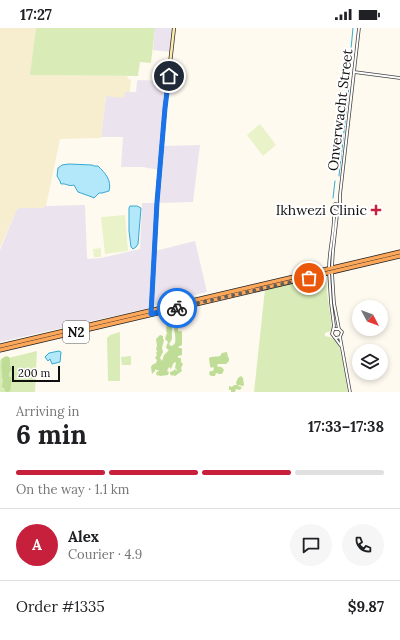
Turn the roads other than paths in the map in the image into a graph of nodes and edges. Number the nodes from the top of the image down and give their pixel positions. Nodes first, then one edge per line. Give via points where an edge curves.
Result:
1 (174, 28) edge
2 (359, 28) edge
3 (354, 72) junction
4 (400, 78) edge
5 (340, 195) junction
6 (336, 203) junction
7 (340, 205) junction
8 (334, 211) junction
9 (340, 211) junction
10 (400, 252) edge
11 (400, 256) edge
12 (331, 270) junction
13 (151, 312) junction
14 (339, 328) junction
15 (334, 330) junction
16 (340, 337) junction
17 (336, 338) junction
18 (0, 346) edge
19 (341, 346) junction
20 (0, 350) edge
21 (350, 392) edge

1 - 13 main road via 157,202
2 - 3 street, Onverwacht Street
3 - 4 street
3 - 5 street, Onverwacht Street
5 - 6 street, Onverwacht Street
5 - 7 street, Onverwacht Street
6 - 7 street
6 - 8 street via 332,206
7 - 9 street
8 - 9 street
8 - 12 street via 330,248
9 - 12 street via 337,215
10 - 12 highway, N2
11 - 12 highway, N2
12 - 13 highway, N2
12 - 14 street
12 - 15 street via 330,293
13 - 18 highway, N2
13 - 20 highway, N2
14 - 15 street
14 - 16 street via 342,332
15 - 17 street via 332,334
16 - 17 street
16 - 19 street
17 - 19 street
19 - 21 street

